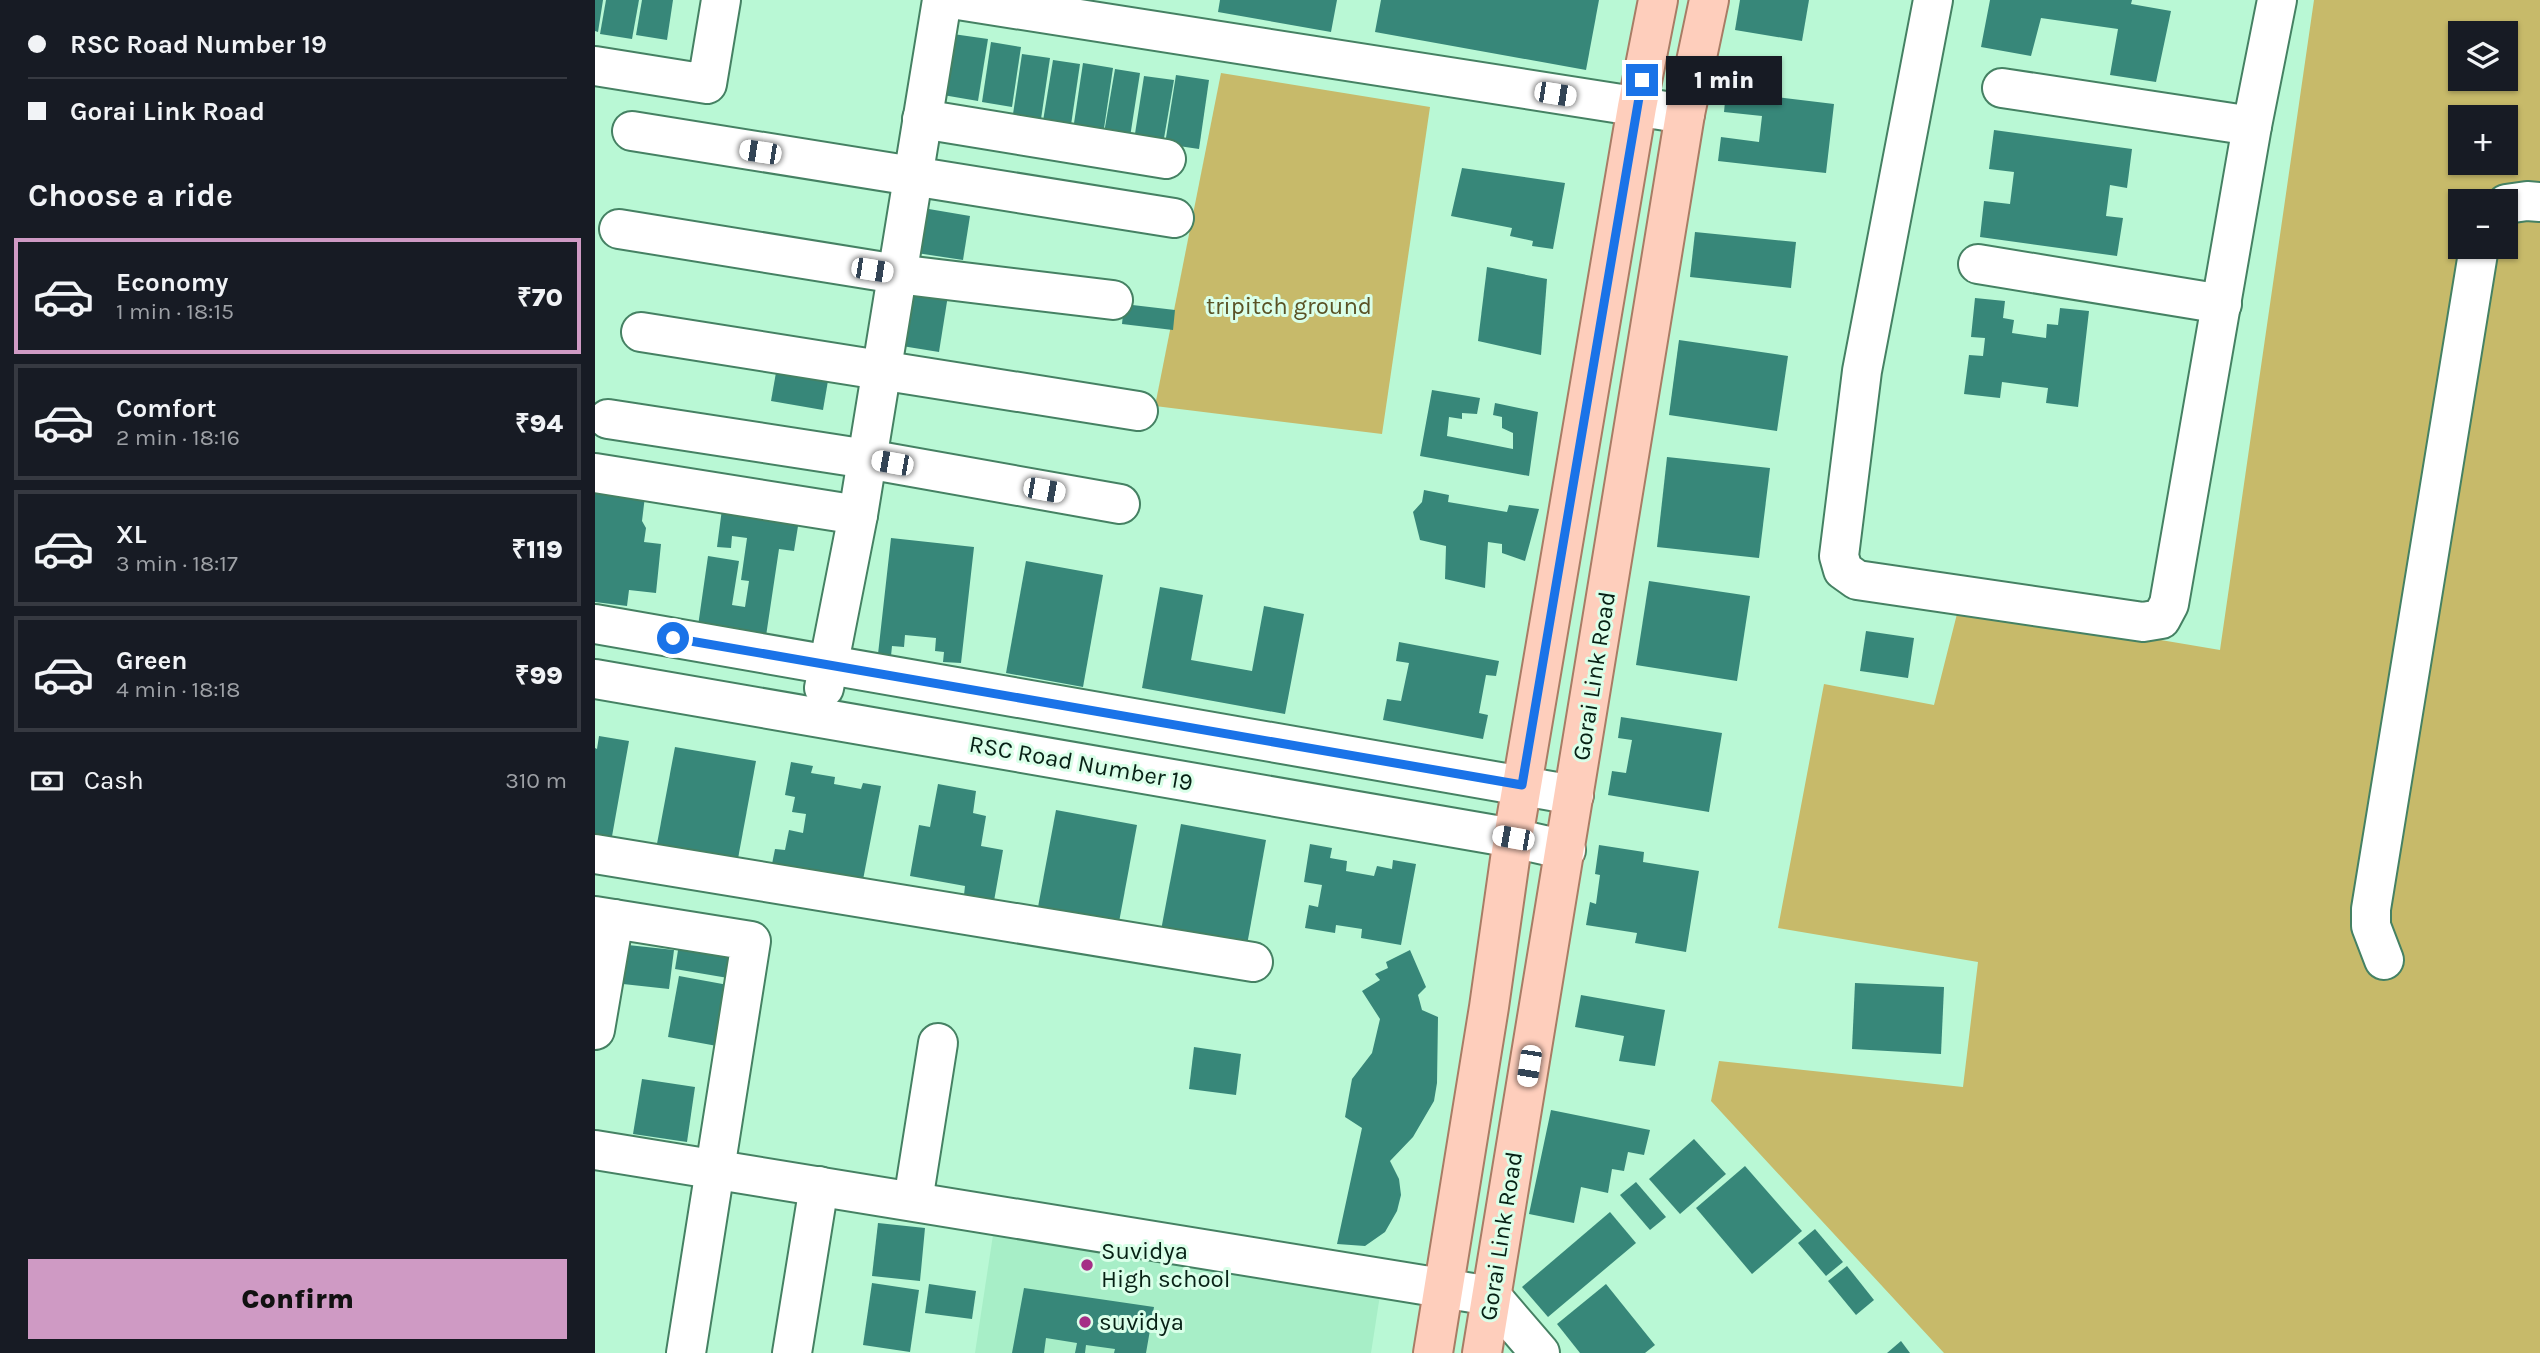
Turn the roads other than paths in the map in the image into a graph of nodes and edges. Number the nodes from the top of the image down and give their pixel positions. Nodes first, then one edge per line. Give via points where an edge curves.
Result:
1 (721, 0) edge
2 (942, 0) edge
3 (958, 0) edge
4 (1658, 0) edge
5 (1709, 0) edge
6 (1934, 0) edge
7 (2277, 0) edge
8 (595, 66) edge
9 (2002, 88) dead end
10 (1637, 107) junction
11 (1685, 114) junction
12 (922, 119) junction
13 (2252, 126) junction
14 (632, 131) dead end
15 (1166, 159) dead end
16 (913, 176) junction
17 (2518, 202) edge
18 (2540, 202) edge
19 (1174, 219) dead end
20 (619, 229) dead end
21 (2477, 259) edge
22 (1978, 264) dead end
23 (897, 274) junction
24 (1114, 300) dead end
25 (2223, 304) junction
26 (641, 331) dead end
27 (881, 370) junction
28 (1138, 411) dead end
29 (608, 419) dead end
30 (867, 459) junction
31 (595, 472) edge
32 (1120, 504) dead end
33 (857, 515) junction
34 (595, 624) edge
35 (829, 664) junction
36 (595, 679) edge
37 (818, 718) junction
38 (1522, 785) junction
39 (1574, 794) junction
40 (1513, 838) junction
41 (1566, 850) junction
42 (595, 855) edge
43 (604, 917) edge
44 (2383, 960) dead end
45 (1253, 962) dead end
46 (595, 1030) edge
47 (938, 1043) dead end
48 (595, 1150) edge
49 (714, 1168) junction
50 (819, 1186) junction
51 (913, 1201) junction
52 (1443, 1288) junction
53 (1492, 1296) junction
54 (686, 1353) edge
55 (792, 1353) edge
56 (1433, 1353) edge
57 (1482, 1353) edge
58 (1540, 1353) edge

1 - 8 street via 707,84
2 - 12 street
3 - 10 street
4 - 10 main road, Gorai Link Road
5 - 11 main road, Gorai Link Road
6 - 25 street via 1862,372 1839,556 1843,570 1857,580 2143,622 2161,619 2178,564
7 - 13 street
9 - 13 street
10 - 11 street
10 - 38 main road, Gorai Link Road
11 - 39 main road, Gorai Link Road
12 - 15 street
12 - 16 street
13 - 25 street
14 - 16 street
16 - 19 street
16 - 23 street
17 - 18 street
20 - 23 street
21 - 44 street via 2371,909 2371,926
22 - 25 street
23 - 24 street
23 - 27 street
26 - 27 street
27 - 28 street
27 - 30 street
29 - 30 street
30 - 32 street
30 - 33 street
31 - 33 street
33 - 35 street
34 - 35 street
35 - 37 street
35 - 38 street
36 - 37 street, RSC Road Number 19
37 - 40 street, RSC Road Number 19
38 - 39 street
38 - 40 main road, Gorai Link Road
39 - 41 main road, Gorai Link Road
40 - 41 street, RSC Road Number 19
40 - 52 main road, Gorai Link Road
41 - 53 main road, Gorai Link Road
42 - 45 street
43 - 46 street
43 - 49 street via 751,941
47 - 51 street
48 - 49 street
49 - 50 street
49 - 54 street
50 - 51 street
50 - 55 street
51 - 52 street
52 - 53 street
52 - 56 main road, Gorai Link Road
53 - 57 main road, Gorai Link Road
53 - 58 street

